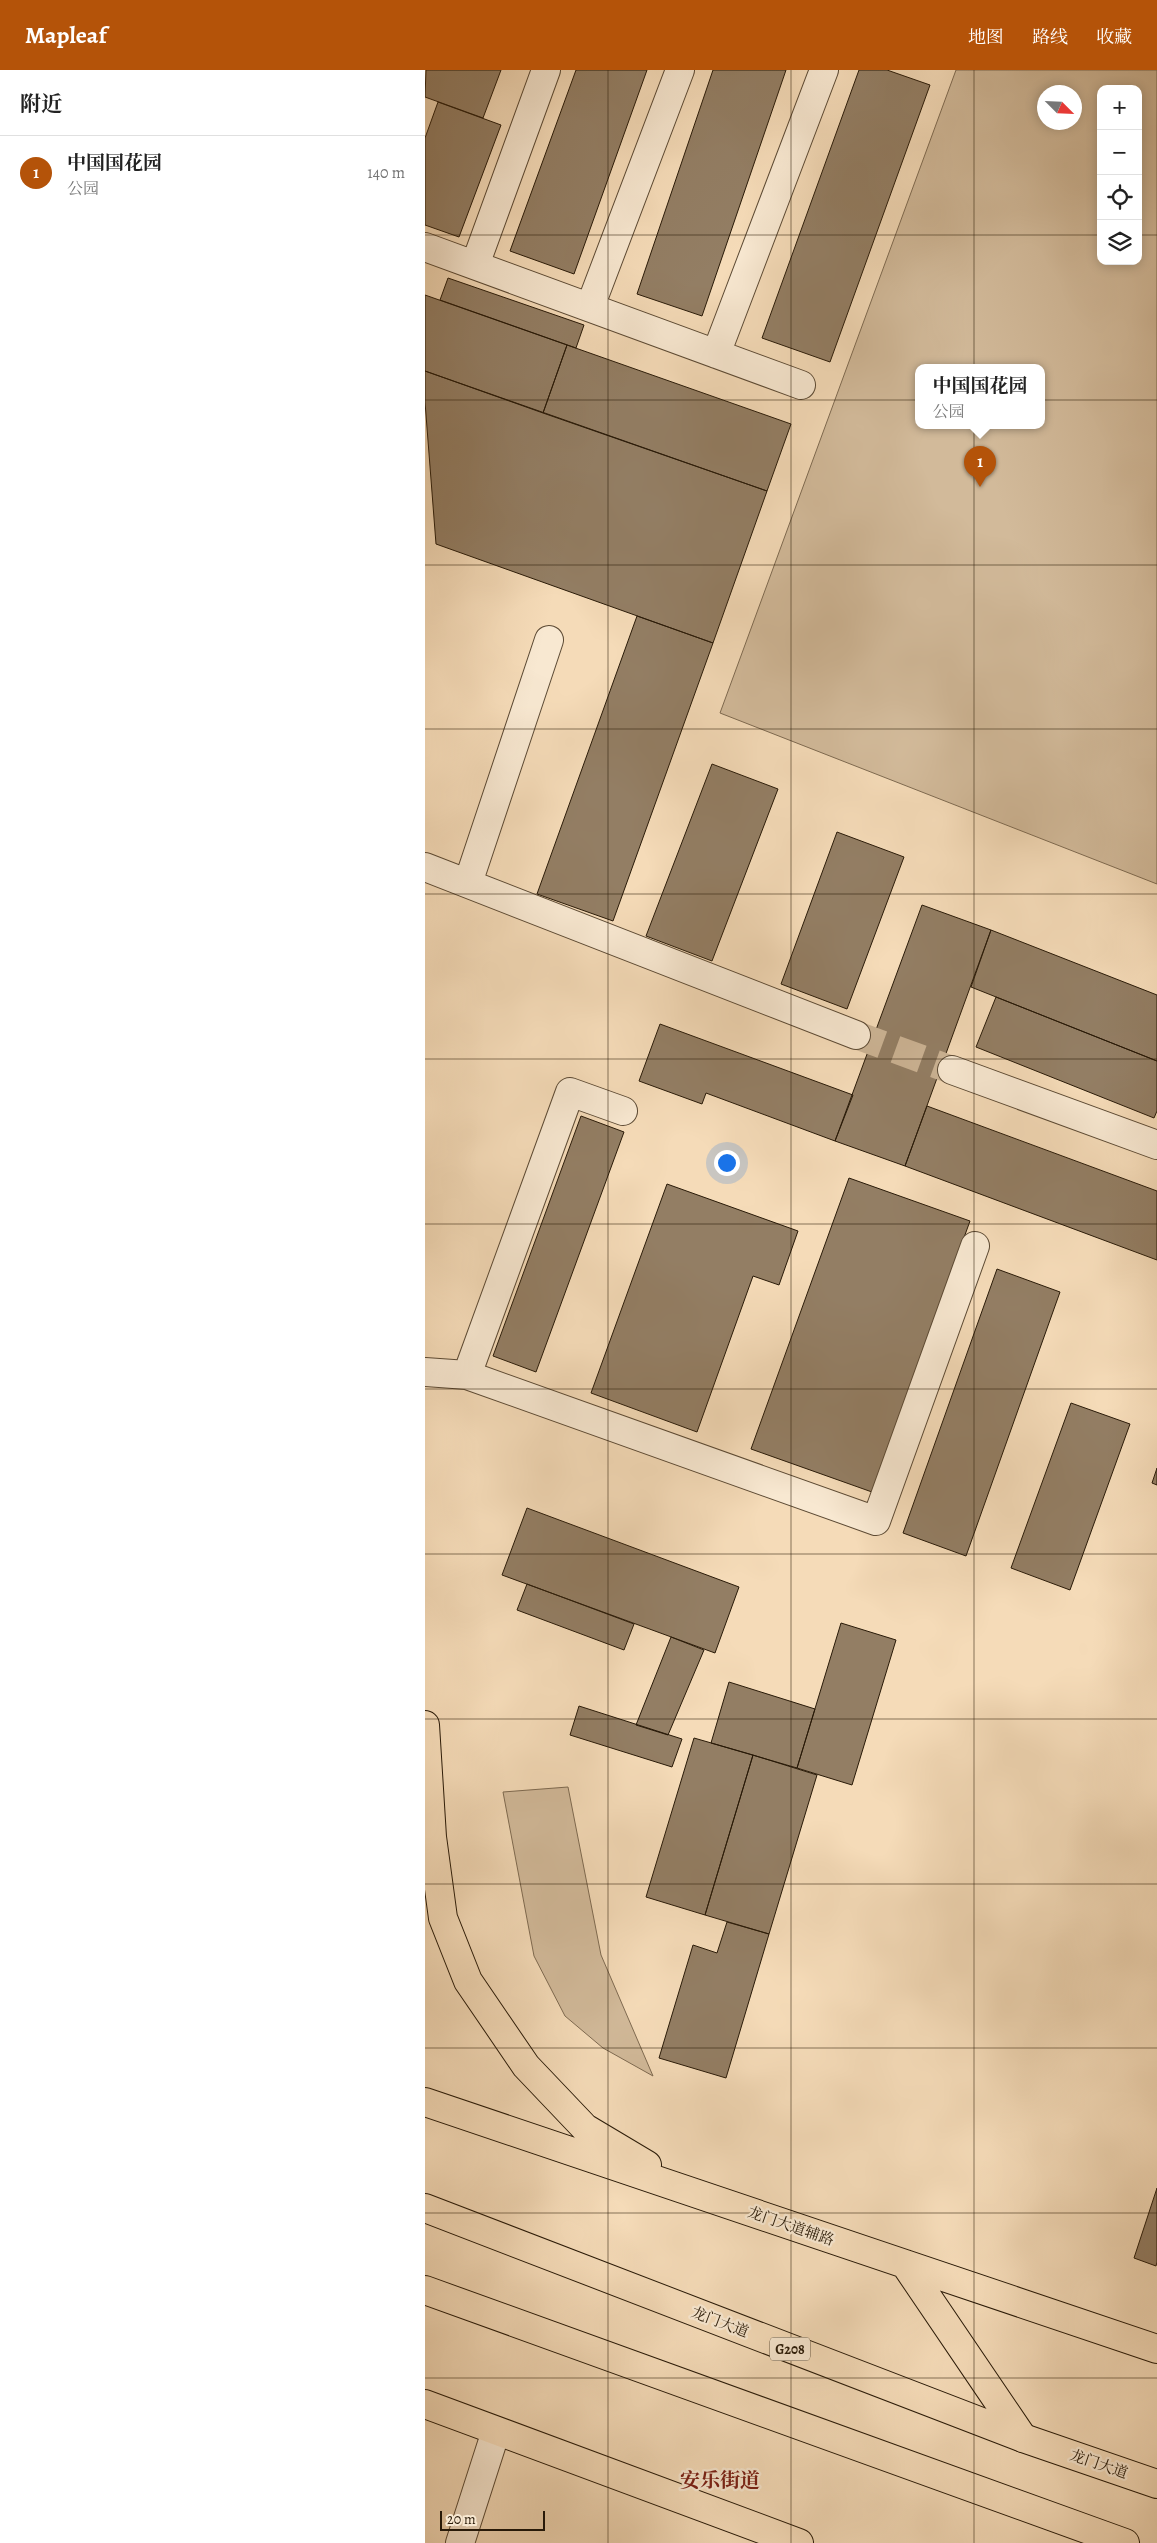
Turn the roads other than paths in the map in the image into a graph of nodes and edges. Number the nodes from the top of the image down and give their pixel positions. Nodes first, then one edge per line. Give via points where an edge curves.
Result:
1 (547, 70) edge
2 (680, 70) edge
3 (824, 70) edge
4 (425, 246) edge
5 (475, 265) junction
6 (590, 307) junction
7 (716, 354) junction
8 (801, 386) dead end
9 (549, 640) dead end
10 (425, 867) edge
11 (469, 883) junction
12 (857, 1035) tunnel mouth
13 (952, 1070) tunnel mouth
14 (623, 1111) dead end
15 (1157, 1145) edge
16 (975, 1246) dead end
17 (425, 1372) edge
18 (467, 1375) junction
19 (425, 1725) edge
20 (432, 1837) junction
21 (425, 1881) edge
22 (425, 2102) edge
23 (693, 2193) junction
24 (425, 2208) edge
25 (905, 2264) junction
26 (425, 2290) edge
27 (1157, 2349) edge
28 (425, 2404) edge
29 (496, 2431) junction
30 (1023, 2438) junction
31 (1157, 2484) edge
32 (460, 2543) edge
33 (799, 2543) edge
34 (1125, 2543) edge

1 - 5 street
2 - 6 street
3 - 7 street
4 - 5 street
5 - 6 street
6 - 7 street
7 - 8 street
9 - 11 street
10 - 11 street
11 - 12 street
13 - 15 street
14 - 18 street via 570,1092
16 - 18 street via 876,1521
17 - 18 street
19 - 20 main road
20 - 21 main road
20 - 23 main road via 443,1918 469,1981 525,2066 585,2128
22 - 23 main road, 龙门大道辅路
23 - 25 main road, 龙门大道辅路
24 - 30 main road, 龙门大道 / G208
25 - 27 main road, 龙门大道辅路
25 - 30 main road
26 - 34 main road
28 - 29 main road
29 - 32 street
29 - 33 main road
30 - 31 main road, 龙门大道 / G208

